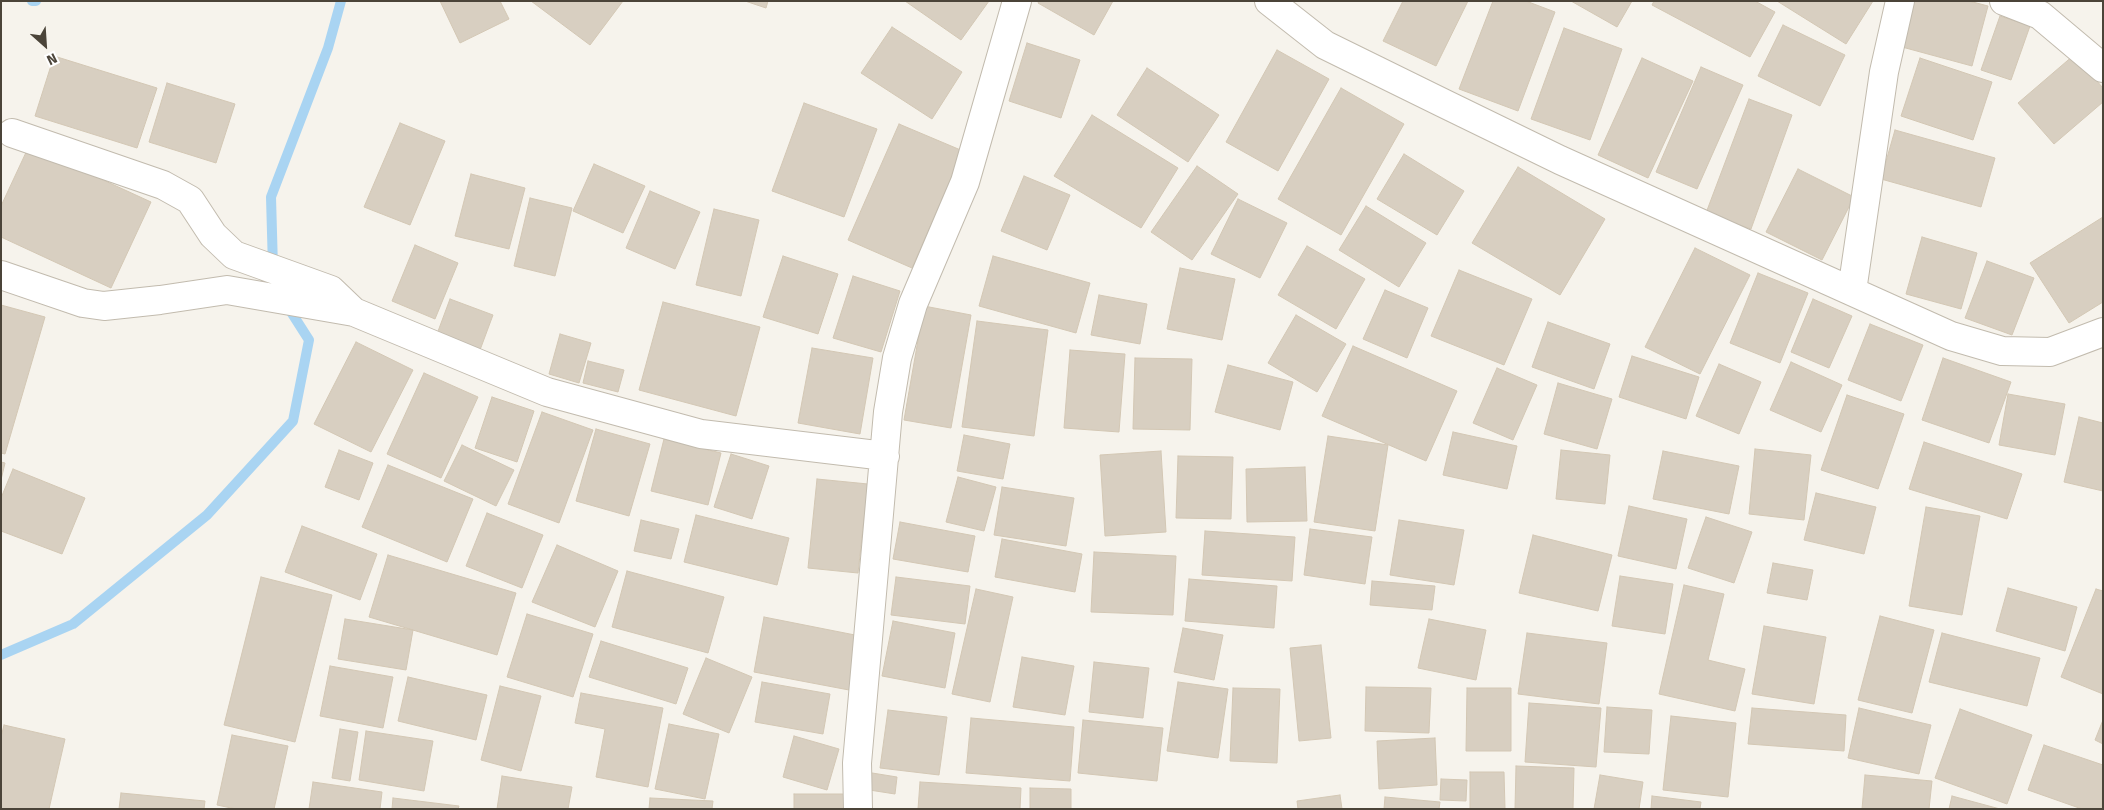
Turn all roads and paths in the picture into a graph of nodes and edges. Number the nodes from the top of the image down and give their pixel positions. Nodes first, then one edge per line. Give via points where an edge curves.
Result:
1 (1017, 1) edge
2 (1268, 1) edge
3 (1900, 1) edge
4 (2004, 1) edge
5 (2103, 68) edge
6 (12, 133) dead end
7 (1, 275) edge
8 (1852, 291) junction
9 (306, 292) junction
10 (2103, 332) edge
11 (885, 456) junction
12 (858, 809) edge

1 - 11 street via 965,182 913,304 897,358
2 - 8 street via 1325,45 1350,58 1560,160
3 - 8 street via 1884,72
4 - 5 street via 2040,15
6 - 9 street via 163,185 190,200 213,235 234,255
7 - 9 street via 83,303 104,306 227,290
8 - 10 street via 1951,336 2002,351 2050,352
9 - 11 street via 331,290 354,312 547,392 701,434
11 - 12 street via 857,763

